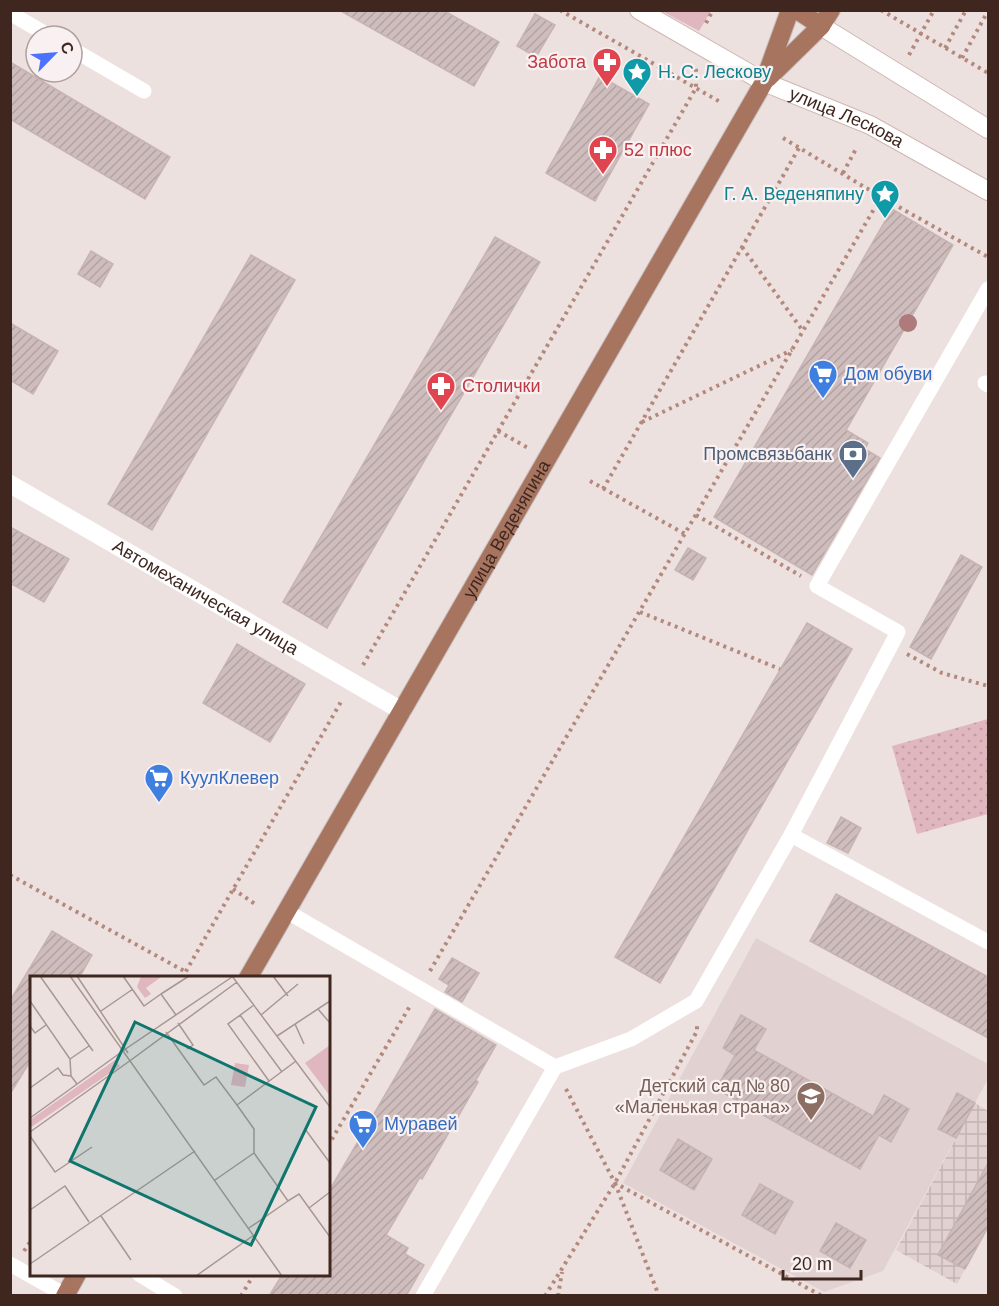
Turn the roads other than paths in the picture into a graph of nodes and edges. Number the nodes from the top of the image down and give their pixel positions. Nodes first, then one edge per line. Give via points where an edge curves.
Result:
1 (639, 10) edge
2 (790, 10) edge
3 (797, 10) edge
4 (10, 13) edge
5 (826, 18) edge
6 (29, 24) edge
7 (84, 56) edge
8 (764, 82) junction
9 (144, 91) dead end
10 (988, 129) edge
11 (988, 191) edge
12 (988, 289) edge
13 (10, 484) edge
14 (402, 711) junction
15 (791, 835) junction
16 (286, 911) junction
17 (988, 942) edge
18 (249, 976) edge
19 (555, 1067) junction
20 (10, 1264) edge
21 (30, 1275) edge
22 (31, 1276) edge
23 (76, 1276) edge
24 (141, 1276) edge
25 (65, 1295) edge
26 (176, 1296) edge
27 (423, 1296) edge

1 - 8 street, улица Лескова
2 - 8 main road, улица Веденяпина
3 - 5 main road
4 - 6 lane
5 - 8 main road, улица Веденяпина
5 - 10 street
7 - 9 lane
8 - 11 street, улица Лескова via 870,124
8 - 14 main road, улица Веденяпина
12 - 15 lane via 817,586 897,632
13 - 14 street, Автомеханическая улица
14 - 16 main road, улица Веденяпина
15 - 17 lane
15 - 19 lane via 696,1001 631,1039
16 - 18 main road, улица Веденяпина
16 - 19 lane
19 - 27 lane
20 - 21 lane
22 - 25 lane
23 - 25 main road
24 - 26 lane

